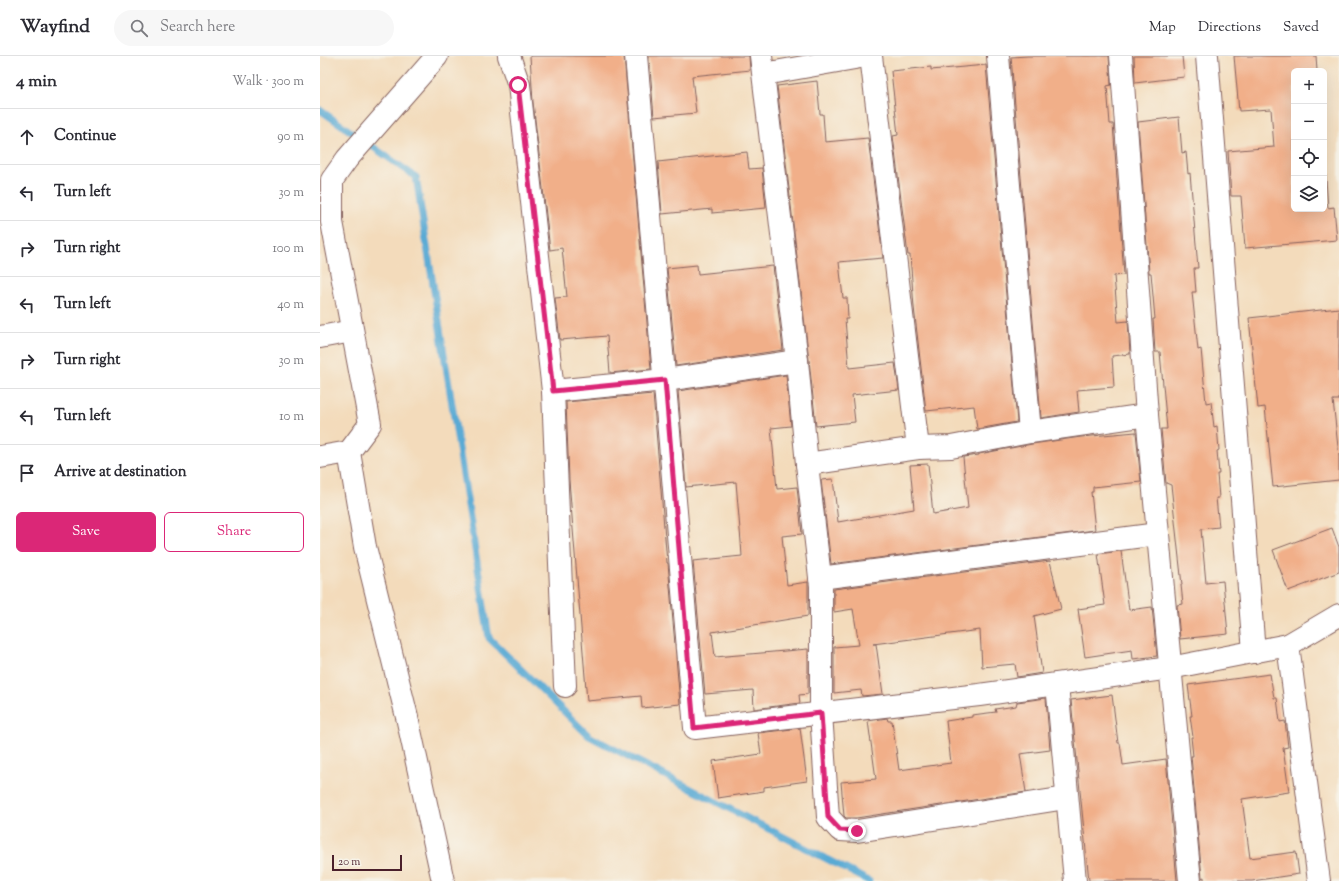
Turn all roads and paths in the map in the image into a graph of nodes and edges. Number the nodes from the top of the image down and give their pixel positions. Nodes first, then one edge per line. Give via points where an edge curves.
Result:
1 (437, 56) edge
2 (508, 56) edge
3 (636, 56) edge
4 (866, 56) edge
5 (871, 56) edge
6 (998, 56) edge
7 (1121, 56) edge
8 (1207, 56) edge
9 (762, 65) edge
10 (326, 188) edge
11 (352, 331) junction
12 (320, 337) edge
13 (797, 361) junction
14 (665, 380) junction
15 (553, 391) junction
16 (1147, 415) junction
17 (1030, 432) junction
18 (918, 448) junction
19 (349, 452) junction
20 (320, 457) edge
21 (807, 464) junction
22 (1158, 534) junction
23 (820, 578) junction
24 (1339, 615) edge
25 (1288, 645) junction
26 (1254, 652) junction
27 (1170, 668) junction
28 (1057, 684) junction
29 (566, 686) dead end
30 (821, 713) junction
31 (1066, 798) junction
32 (443, 881) edge
33 (1075, 881) edge
34 (1190, 881) edge
35 (1319, 881) edge

1 - 10 street via 347,159
2 - 15 street via 518,85
3 - 14 street
4 - 9 street
5 - 18 street
6 - 17 street
7 - 16 street
8 - 26 street
9 - 13 street
10 - 11 street
11 - 12 street
11 - 19 street via 370,424
13 - 14 street
13 - 21 street
14 - 15 street
14 - 30 street via 694,728
15 - 29 street
16 - 17 street
16 - 22 street
17 - 18 street via 951,447
18 - 21 street
19 - 20 street
19 - 32 street via 365,547 407,717
21 - 23 street
22 - 23 street
22 - 27 street
23 - 30 street
24 - 25 street
25 - 26 street
25 - 35 street
26 - 27 street
27 - 28 street
27 - 34 street
28 - 30 street
28 - 31 street
30 - 31 street via 828,817 840,830 857,831
31 - 33 street

